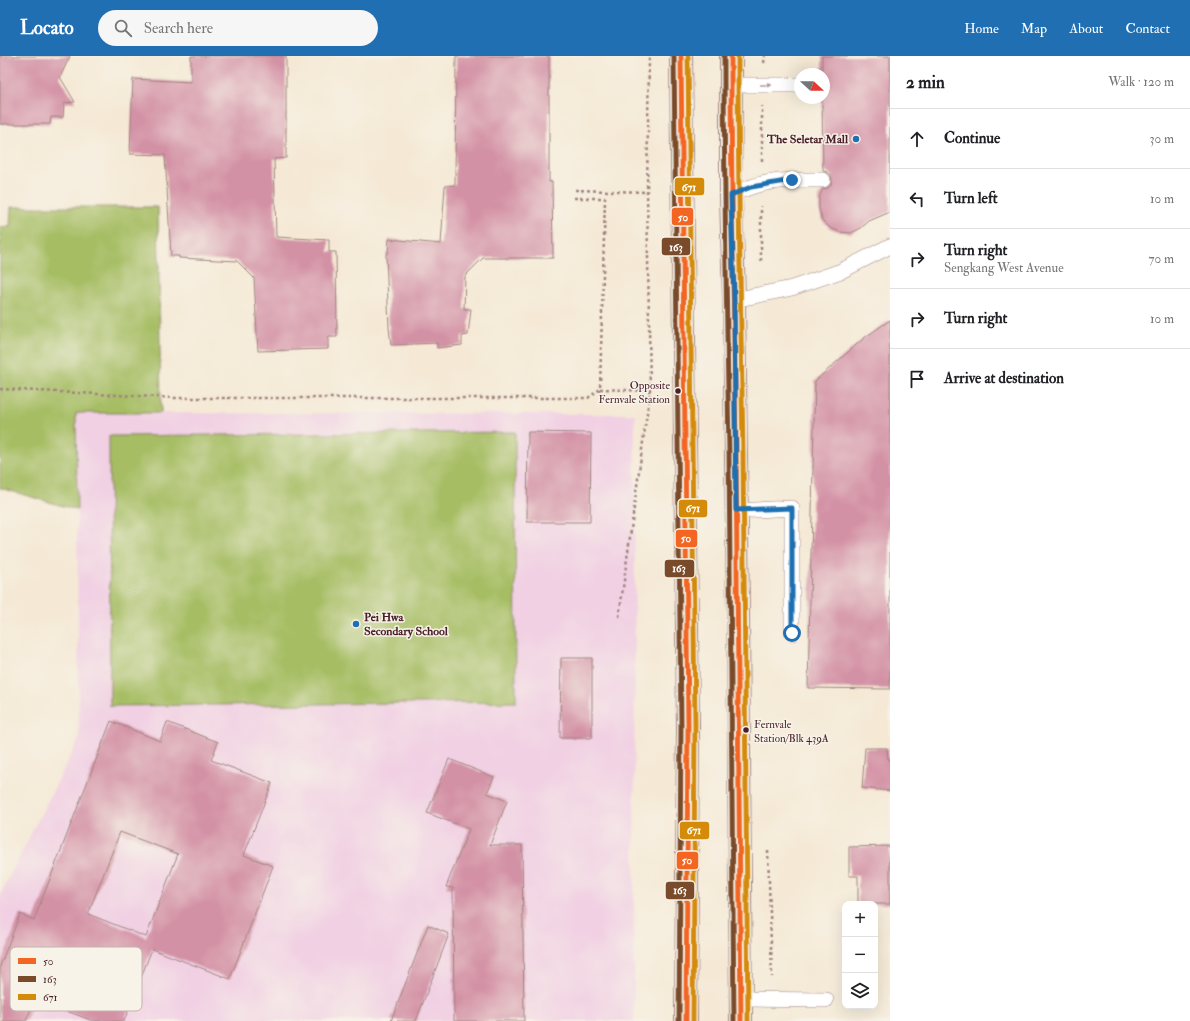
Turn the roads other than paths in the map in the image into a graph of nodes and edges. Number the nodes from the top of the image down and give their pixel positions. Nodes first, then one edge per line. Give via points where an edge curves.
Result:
1 (681, 56) edge
2 (731, 56) edge
3 (731, 85) junction
4 (794, 85) edge
5 (823, 180) dead end
6 (731, 195) junction
7 (890, 246) edge
8 (734, 300) junction
9 (736, 510) junction
10 (792, 633) dead end
11 (741, 999) junction
12 (826, 1000) dead end
13 (686, 1021) edge
14 (741, 1021) edge

1 - 13 main road via 688,725
2 - 3 main road
3 -> 4 lane
3 - 6 main road
5 - 6 lane via 792,180 762,184
6 - 8 main road
7 - 8 lane via 841,271 792,288
8 - 9 main road
9 - 10 lane via 792,508
9 - 11 main road
11 - 12 lane
11 - 14 main road

